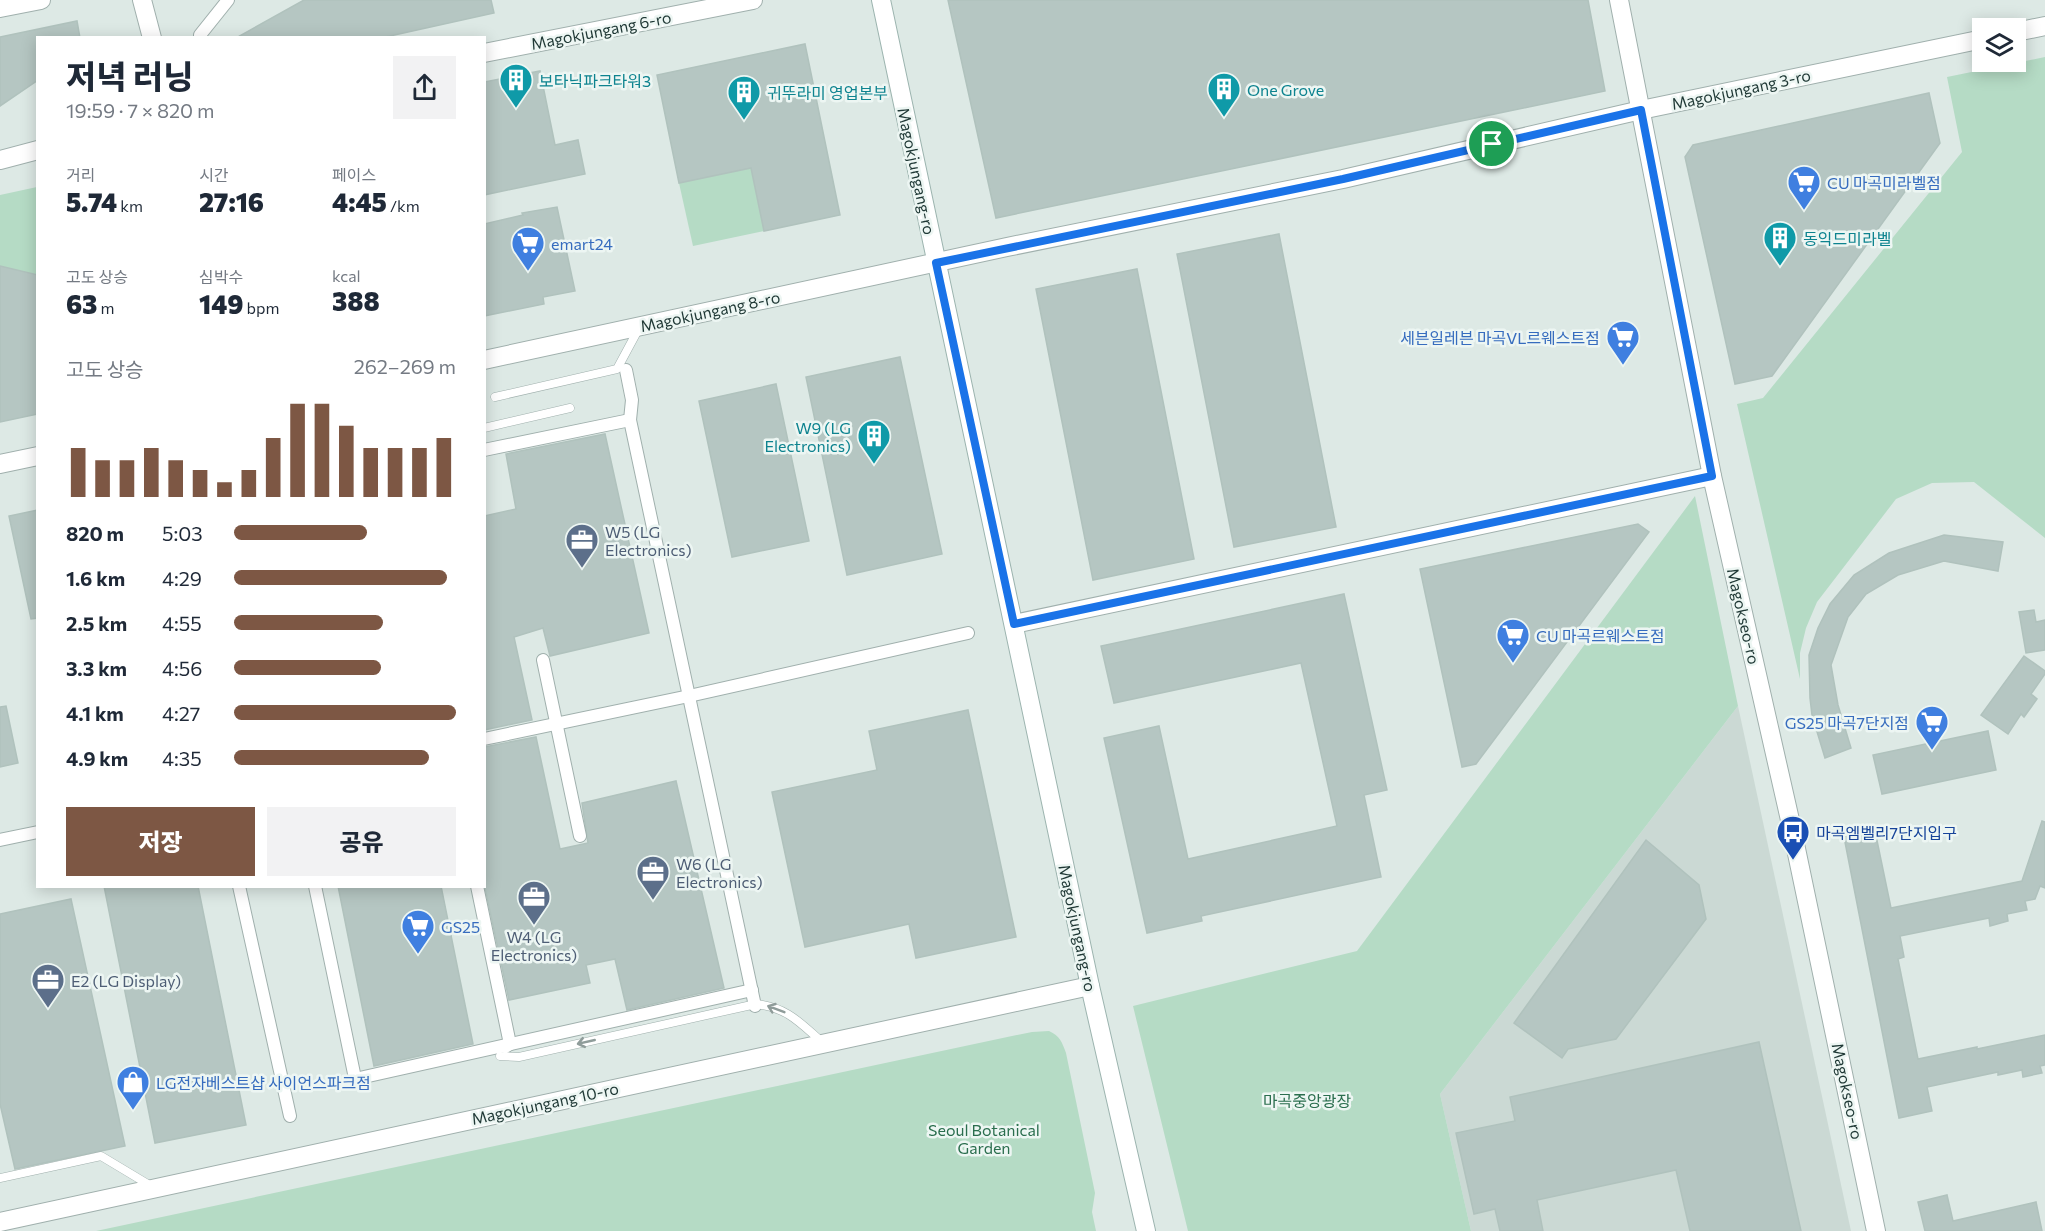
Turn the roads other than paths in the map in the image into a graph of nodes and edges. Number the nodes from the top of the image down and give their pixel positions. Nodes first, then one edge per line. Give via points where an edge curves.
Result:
1 (41, 0) edge
2 (142, 0) edge
3 (228, 0) edge
4 (753, 0) edge
5 (881, 0) edge
6 (1619, 0) edge
7 (0, 8) edge
8 (2045, 26) edge
9 (2026, 30) edge
10 (200, 35) dead end
11 (151, 36) edge
12 (1972, 41) edge
13 (486, 53) edge
14 (1641, 110) junction
15 (36, 151) edge
16 (0, 160) edge
17 (936, 263) junction
18 (640, 326) junction
19 (486, 360) edge
20 (626, 370) dead end
21 (495, 397) dead end
22 (570, 408) dead end
23 (630, 420) junction
24 (486, 428) edge
25 (486, 450) edge
26 (36, 456) edge
27 (0, 464) edge
28 (1712, 476) junction
29 (1014, 624) junction
30 (968, 633) dead end
31 (543, 660) dead end
32 (689, 696) junction
33 (557, 723) junction
34 (486, 738) edge
35 (36, 832) edge
36 (580, 836) dead end
37 (0, 840) edge
38 (239, 888) edge
39 (315, 888) edge
40 (477, 888) edge
41 (1090, 986) junction
42 (752, 990) junction
43 (756, 1005) junction
44 (823, 1043) junction
45 (505, 1049) junction
46 (290, 1116) dead end
47 (0, 1178) edge
48 (155, 1188) junction
49 (0, 1222) edge
50 (1146, 1231) edge
51 (1876, 1231) edge

1 - 7 street
2 - 11 street
3 - 10 street
4 - 13 street, Magokjungang 6-ro
5 - 17 street, Magokjungang-ro
6 - 14 street, Magokseo-ro
8 - 9 street
12 - 14 street, Magokjungang 3-ro
14 - 17 street, Magokjungang 3-ro via 1343,179
14 - 28 street, Magokseo-ro
15 - 16 street
17 - 18 street, Magokjungang 8-ro
17 - 29 street, Magokjungang-ro
18 - 19 street, Magokjungang 8-ro
18 - 21 lane via 617,369
20 - 23 street via 632,400
22 - 24 lane
23 - 25 street
23 - 32 street
26 - 27 street
28 - 29 street
28 - 51 street, Magokseo-ro via 1790,820
29 - 41 street, Magokjungang-ro
30 - 32 street
31 - 33 street
32 - 33 street
32 - 42 street
33 - 34 street
33 - 36 street
35 - 37 street
38 - 46 street
39 - 45 street via 356,1081
40 - 45 street
41 - 44 street, Magokjungang 10-ro
41 - 50 street, Magokjungang-ro
42 - 43 street
42 - 45 street
44 -> 43 lane via 775,1007
43 -> 45 lane via 525,1056
44 - 48 street, Magokjungang 10-ro
47 - 48 lane via 101,1156
48 - 49 street, Magokjungang 10-ro

